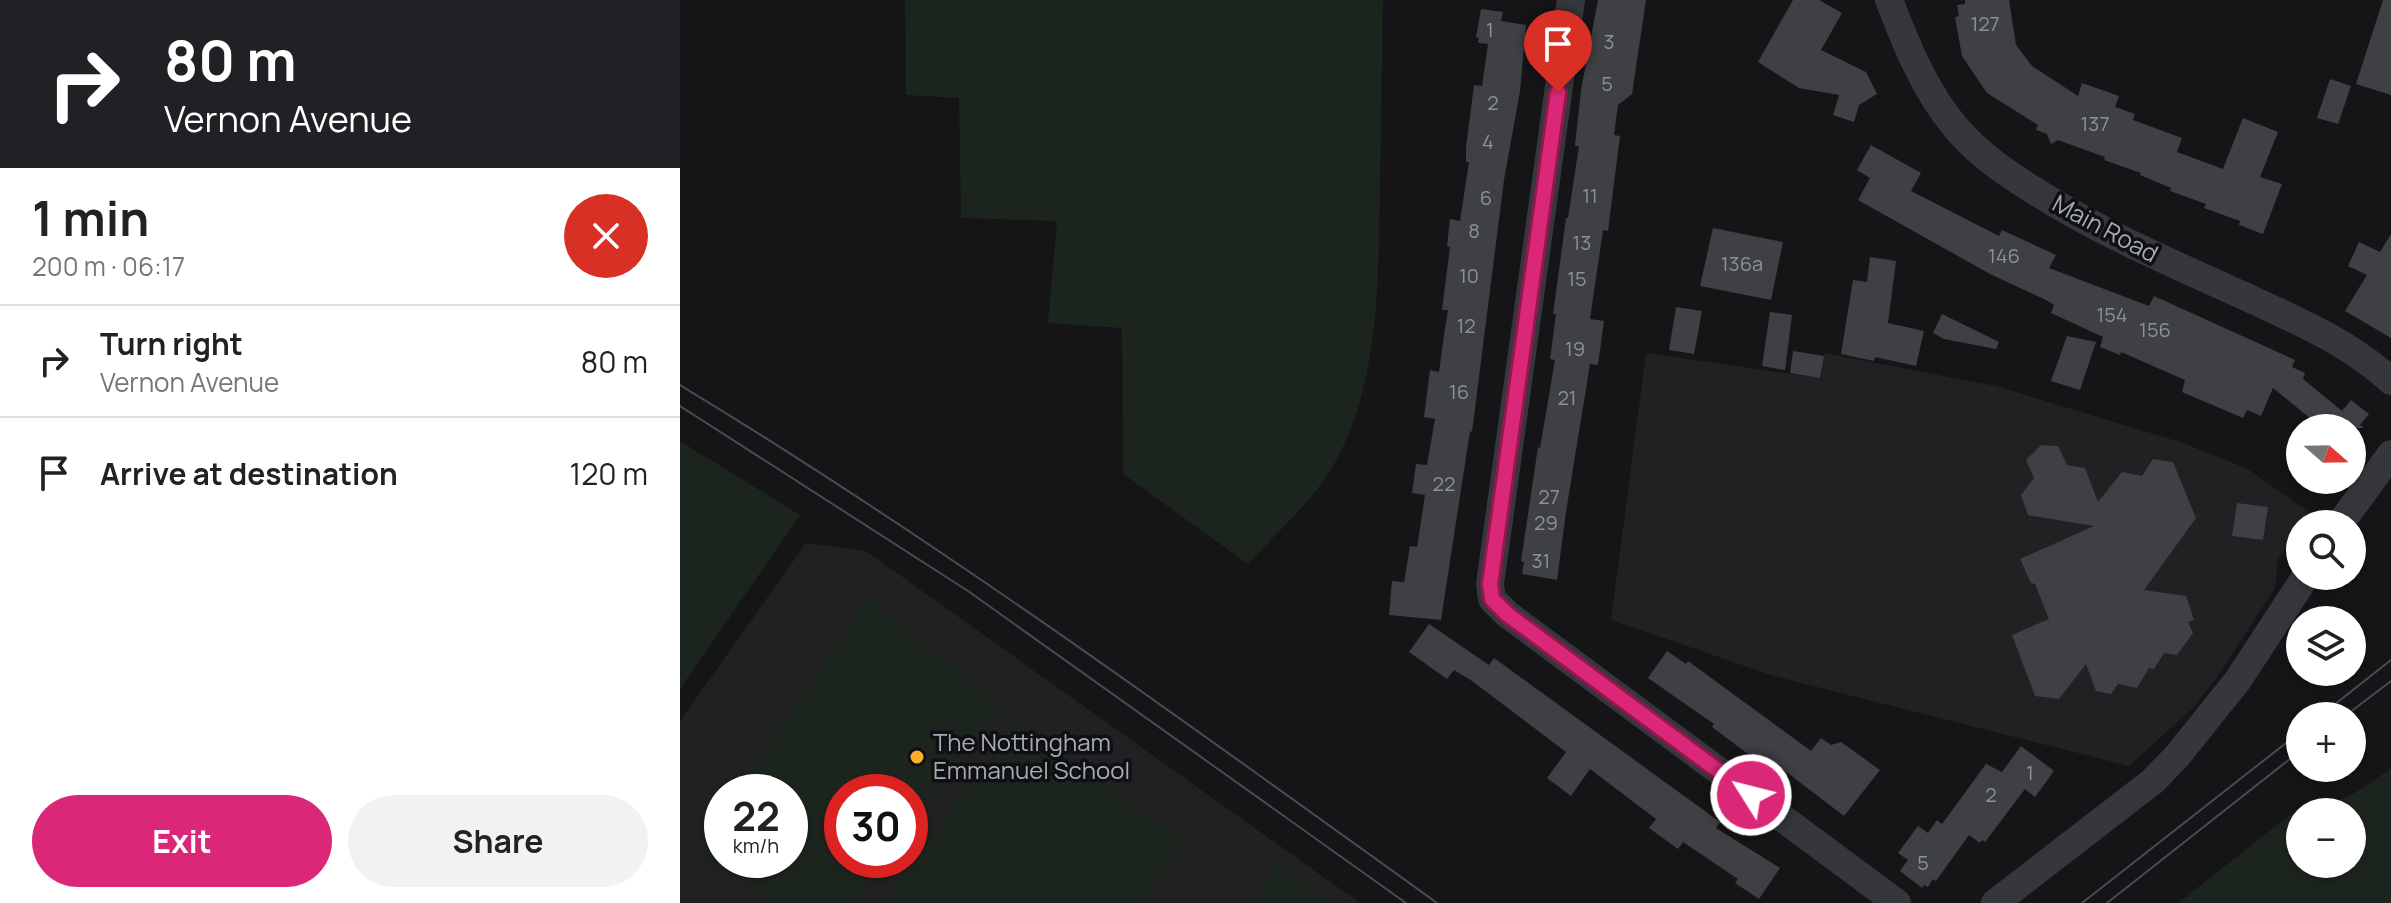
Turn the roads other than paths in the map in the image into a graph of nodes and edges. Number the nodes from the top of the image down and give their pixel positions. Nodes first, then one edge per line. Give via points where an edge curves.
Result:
1 (1571, 0) edge
2 (1889, 0) edge
3 (2391, 381) edge
4 (2391, 454) edge
5 (2350, 510) edge
6 (2297, 590) edge
7 (1897, 903) edge
8 (1995, 903) edge

1 - 7 street via 1492,599
2 - 3 street, Main Road via 1936,101 1984,156 2121,241 2351,348
4 - 5 street
6 - 8 street via 2238,680 2153,781

